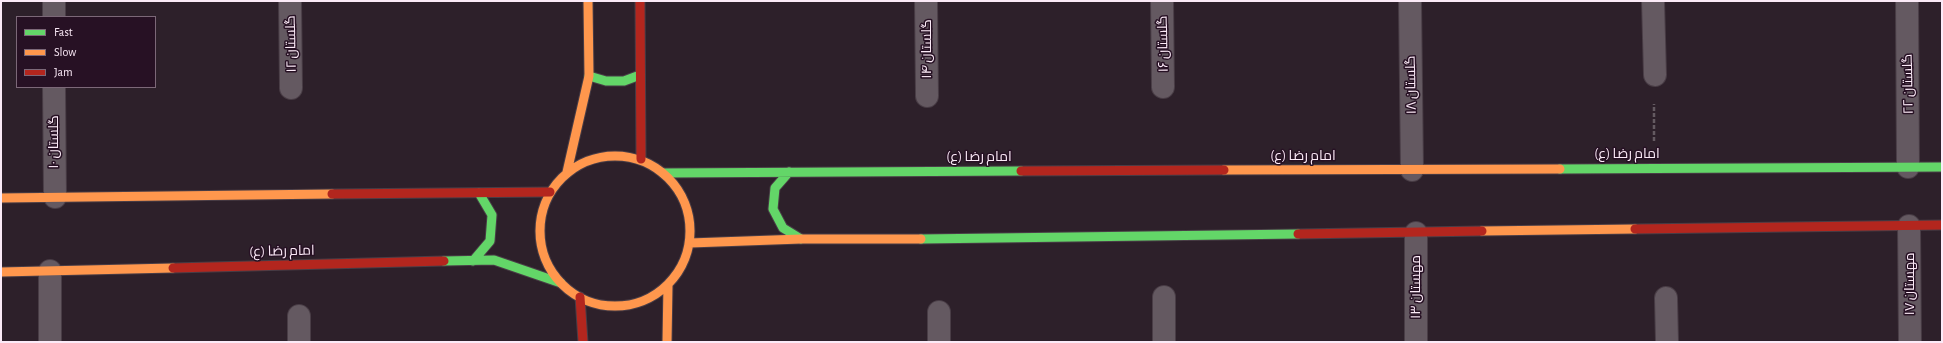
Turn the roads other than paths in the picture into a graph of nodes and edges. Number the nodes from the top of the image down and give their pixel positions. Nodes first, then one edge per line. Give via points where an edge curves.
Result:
1 (54, 1) edge
2 (290, 1) edge
3 (588, 1) edge
4 (640, 1) edge
5 (926, 1) edge
6 (1162, 1) edge
7 (1410, 1) edge
8 (1653, 1) edge
9 (1907, 1) edge
10 (54, 16) edge
11 (640, 75) junction
12 (1655, 75) road end
13 (589, 76) junction
14 (1163, 87) dead end
15 (54, 88) edge
16 (291, 88) dead end
17 (927, 96) dead end
18 (641, 159) junction
19 (1908, 167) junction
20 (1942, 167) edge
21 (1412, 170) junction
22 (567, 172) junction
23 (789, 172) junction
24 (663, 173) junction
25 (550, 192) junction
26 (479, 193) junction
27 (55, 197) junction
28 (1, 198) edge
29 (1942, 225) edge
30 (1909, 226) junction
31 (1416, 233) junction
32 (801, 239) junction
33 (690, 243) junction
34 (473, 261) junction
35 (50, 271) junction
36 (1, 272) edge
37 (561, 283) junction
38 (668, 285) junction
39 (580, 297) junction
40 (1164, 297) dead end
41 (1666, 298) dead end
42 (939, 312) dead end
43 (299, 316) dead end
44 (50, 342) edge
45 (299, 342) edge
46 (583, 342) edge
47 (667, 342) edge
48 (939, 342) edge
49 (1164, 342) edge
50 (1416, 342) edge
51 (1667, 342) edge
52 (1910, 342) edge

1 - 10 street
2 - 16 street, گلستان ۱۲
3 - 13 street
4 - 11 street
5 - 17 street, گلستان ۱۴
6 - 14 street, گلستان ۱۶
7 - 21 street, گلستان ۱۸
8 - 12 street
9 - 19 street, گلستان ۲۲
11 - 13 street via 618,82 606,82
11 - 18 street
13 - 22 street
15 - 27 street, گلستان ۱۰
18 - 22 street via 615,155 590,160
18 - 24 street
19 - 20 street, امام رضا (ع)
19 - 21 street, امام رضا (ع)
21 - 23 street, امام رضا (ع)
22 - 25 street
23 - 24 street, امام رضا (ع)
23 - 32 street via 775,188 773,210 782,228
24 - 33 street via 680,193 689,217
25 - 26 street
25 - 37 street via 541,216 540,240 547,263
26 - 27 street
26 - 34 street via 492,215 490,241
27 - 28 street
29 - 30 street
30 - 31 street
30 - 52 street, مهستان ۱۷
31 - 32 street
31 - 50 street, مهستان ۱۳
32 - 33 street
33 - 38 street via 682,266
34 - 35 street, امام رضا (ع)
34 - 37 street, امام رضا (ع) via 494,260
35 - 36 street, امام رضا (ع)
35 - 44 street
37 - 39 street
38 - 39 street via 648,298 626,305 602,305
38 - 47 street
39 - 46 street
40 - 49 street
41 - 51 street
42 - 48 street
43 - 45 street

